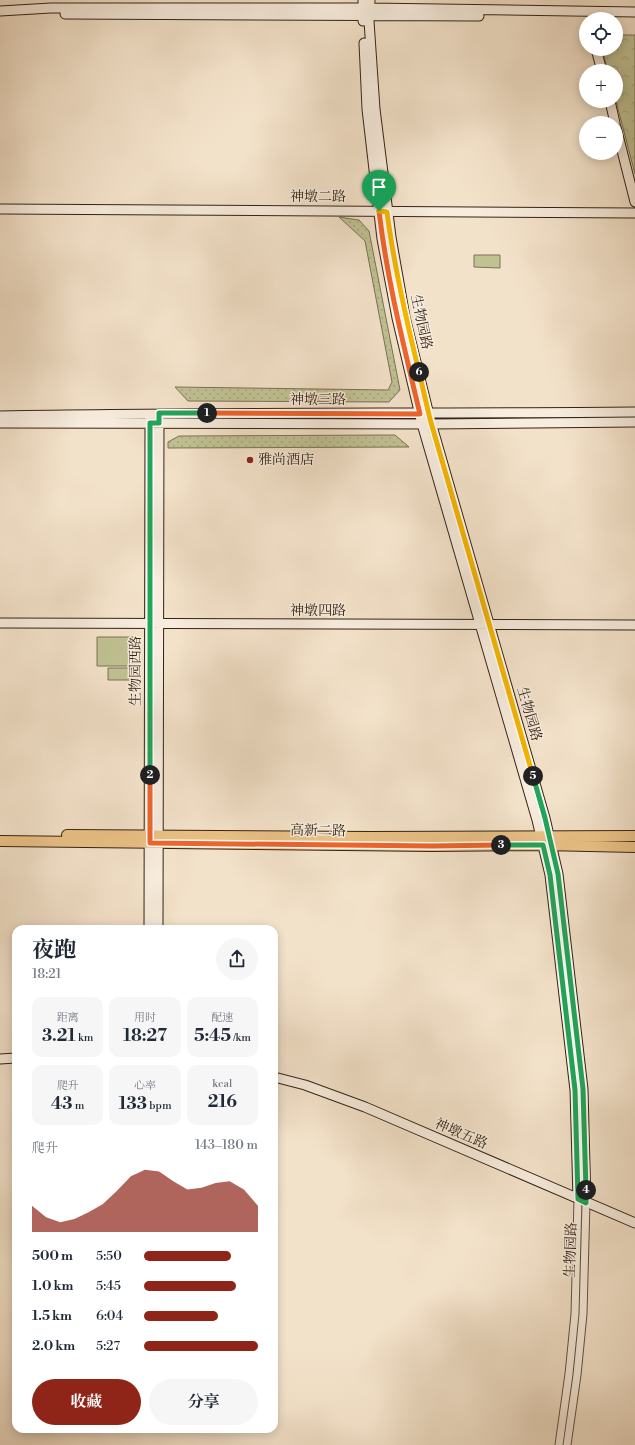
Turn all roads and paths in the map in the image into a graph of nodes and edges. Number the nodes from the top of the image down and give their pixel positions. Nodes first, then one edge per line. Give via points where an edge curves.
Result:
1 (366, 8) edge
2 (0, 11) edge
3 (635, 12) edge
4 (0, 17) edge
5 (579, 18) edge
6 (623, 19) edge
7 (635, 19) edge
8 (623, 155) edge
9 (635, 202) edge
10 (0, 209) edge
11 (383, 211) junction
12 (635, 212) edge
13 (635, 412) edge
14 (155, 413) junction
15 (424, 414) junction
16 (0, 416) edge
17 (635, 422) edge
18 (0, 423) edge
19 (155, 423) junction
20 (426, 424) junction
21 (0, 623) edge
22 (155, 624) junction
23 (485, 625) junction
24 (635, 625) edge
25 (0, 835) edge
26 (635, 836) edge
27 (154, 839) junction
28 (546, 840) junction
29 (0, 841) edge
30 (635, 847) edge
31 (149, 925) edge
32 (158, 925) edge
33 (12, 1058) edge
34 (0, 1059) edge
35 (278, 1078) edge
36 (582, 1201) junction
37 (635, 1223) edge
38 (559, 1445) edge
39 (567, 1445) edge

1 - 2 street via 51,8
1 - 3 street
1 - 4 street
1 - 5 street
1 - 11 street, 生物园路 via 367,109
6 - 7 street
8 - 9 street
10 - 11 street, 神墩二路
11 - 12 street, 神墩二路
11 - 15 street, 生物园路 via 382,239 397,318
13 - 15 street, 神墩三路
14 - 15 street, 神墩三路
14 - 16 street, 神墩三路
14 - 19 street, 生物园西路
15 - 20 street, 生物园路
17 - 20 street, 神墩三路
18 - 19 street, 神墩三路
19 - 20 street, 神墩三路
19 - 22 street, 生物园西路
20 - 23 street, 生物园路
21 - 22 street, 神墩四路
22 - 23 street, 神墩四路
22 - 27 street, 生物园西路
23 - 24 street, 神墩四路
23 - 28 street, 生物园路
25 - 27 main road, 高新二路
26 - 28 main road, 高新二路
27 - 28 main road, 高新二路 via 425,846
27 - 29 main road, 高新二路
27 - 31 street, 生物园西路
27 - 32 street, 生物园西路
28 - 30 main road, 高新二路
28 - 36 street, 生物园路 via 575,1090
33 - 34 street
35 - 36 street, 神墩五路 via 365,1107
36 - 37 street, 神墩五路
36 - 38 street, 生物园路 via 575,1314
36 - 39 street, 生物园路 via 583,1314

